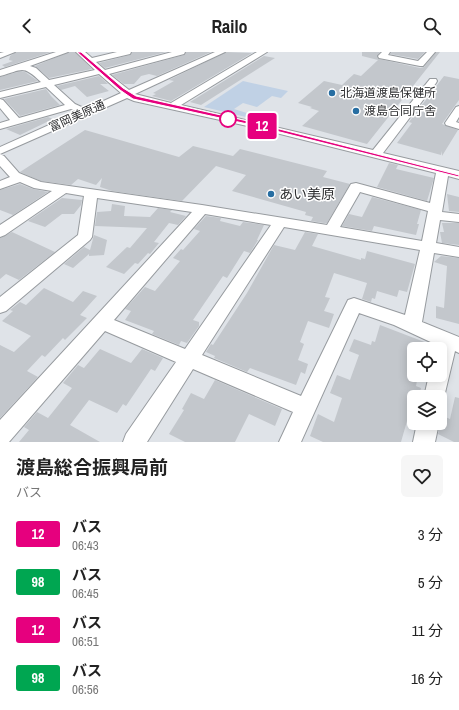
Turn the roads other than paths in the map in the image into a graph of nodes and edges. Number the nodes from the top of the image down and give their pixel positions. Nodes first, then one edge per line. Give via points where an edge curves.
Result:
1 (11, 52) edge
2 (64, 52) edge
3 (80, 52) edge
4 (127, 52) edge
5 (181, 52) edge
6 (264, 52) edge
7 (386, 52) edge
8 (431, 52) edge
9 (212, 53) edge
10 (0, 56) edge
11 (90, 61) junction
12 (138, 64) junction
13 (22, 66) junction
14 (101, 72) junction
15 (0, 73) edge
16 (157, 74) junction
17 (433, 81) dead end
18 (48, 84) junction
19 (128, 93) junction
20 (0, 95) edge
21 (0, 102) edge
22 (72, 106) junction
23 (173, 106) junction
24 (459, 109) edge
25 (85, 112) junction
26 (16, 122) junction
27 (0, 126) edge
28 (459, 126) edge
29 (0, 150) edge
30 (376, 154) junction
31 (0, 158) edge
32 (451, 173) edge
33 (20, 178) junction
34 (0, 185) edge
35 (64, 189) junction
36 (91, 193) junction
37 (202, 209) junction
38 (436, 212) junction
39 (459, 218) edge
40 (6, 221) edge
41 (280, 222) junction
42 (331, 231) junction
43 (0, 232) edge
44 (428, 247) junction
45 (459, 252) edge
46 (0, 306) edge
47 (102, 322) junction
48 (412, 326) junction
49 (453, 343) edge
50 (447, 357) edge
51 (190, 359) junction
52 (306, 408) junction
53 (427, 430) edge
54 (0, 436) edge
55 (134, 442) edge
56 (290, 442) edge
57 (424, 442) edge

1 - 10 street
2 - 13 street
3 - 11 street
4 - 11 street
5 - 12 street
6 - 23 street
7 - 8 street via 382,56 420,64
9 - 16 street, 富岡美原通
11 - 14 street
12 - 14 street
12 - 16 street
13 - 15 street
13 - 18 street via 33,70
14 - 18 street
14 - 19 street
16 - 19 street, 富岡美原通
17 - 30 street
18 - 20 street
18 - 22 street
19 - 23 street via 134,98
19 - 25 street, 富岡美原通
21 - 26 street
22 - 25 street
22 - 26 street
23 - 30 street
24 - 28 street via 450,123
25 - 29 street, 富岡美原通
26 - 27 street
30 - 32 street
31 - 33 street via 15,176
32 - 38 street
33 - 34 street
33 - 35 street via 38,185
35 - 36 street
35 - 40 street
36 - 37 street
36 - 46 street via 85,237
37 - 41 street
37 - 47 street
38 - 39 street
38 - 42 street via 356,187
38 - 44 street
40 - 43 street
41 - 42 street
41 - 51 street
42 - 44 street
44 - 45 street
44 - 48 street
47 - 51 street
47 - 54 street
48 - 49 street
48 - 52 street via 354,305
49 - 50 street
51 - 52 street
51 - 55 street
52 - 56 street
53 - 57 street

